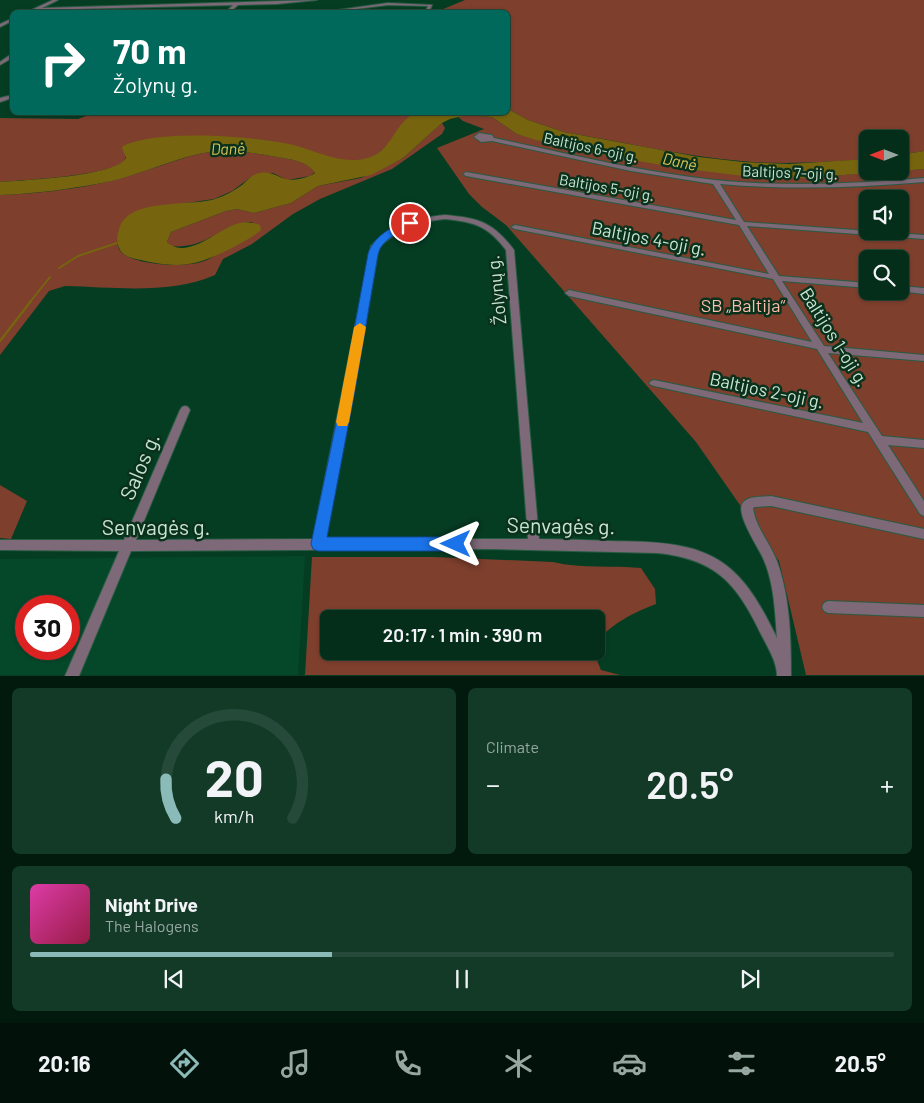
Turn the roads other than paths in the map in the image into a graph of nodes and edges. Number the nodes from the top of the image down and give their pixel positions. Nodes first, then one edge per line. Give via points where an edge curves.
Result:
1 (56, 0) edge
2 (315, 0) edge
3 (245, 2) edge
4 (238, 4) junction
5 (381, 5) junction
6 (36, 9) joint
7 (230, 10) edge
8 (342, 10) edge
9 (379, 10) edge
10 (428, 10) edge
11 (492, 139) dead end
12 (466, 174) dead end
13 (924, 180) edge
14 (715, 182) junction
15 (744, 224) junction
16 (515, 227) dead end
17 (924, 237) edge
18 (778, 278) junction
19 (859, 285) edge
20 (909, 290) edge
21 (924, 291) edge
22 (569, 294) dead end
23 (821, 348) junction
24 (924, 358) edge
25 (654, 383) dead end
26 (185, 410) dead end
27 (873, 429) junction
28 (880, 440) junction
29 (924, 444) edge
30 (924, 511) edge
31 (924, 534) edge
32 (318, 544) junction
33 (534, 544) junction
34 (0, 546) edge
35 (126, 546) junction
36 (828, 607) dead end
37 (924, 611) edge
38 (784, 671) edge
39 (72, 676) edge

1 - 6 street
2 - 3 street
3 - 4 street
4 - 6 street
4 - 7 street
5 - 8 street
5 - 9 street
5 - 10 street via 430,5
11 - 14 street, Baltijos 6-oji g.
12 - 15 street, Baltijos 5-oji g.
13 - 14 street, Baltijos 7-oji g. via 850,186
14 - 15 street, Baltijos 1-oji g.
15 - 17 street
15 - 18 street, Baltijos 1-oji g.
16 - 18 street, Baltijos 4-oji g.
18 - 19 street, Baltijos 4-oji g.
18 - 23 street, Baltijos 1-oji g.
20 - 21 street
22 - 23 street
23 - 24 street
23 - 27 street, Baltijos 1-oji g.
25 - 27 street, Baltijos 2-oji g.
26 - 35 street, Salos g.
27 - 28 street, Baltijos 1-oji g.
28 - 29 street
28 - 30 street, Baltijos 1-oji g.
31 - 38 street via 771,501 753,502 747,506 747,516 770,559 778,584
32 - 33 street, Senvagės g.
32 - 33 street, Žolynų g. via 375,246 401,226 442,218 483,225 499,234 510,250
32 - 35 street, Senvagės g.
33 - 38 street, Senvagės g. via 668,548 707,559 742,589
34 - 35 street, Senvagės g.
35 - 39 street, Salos g.
36 - 37 street

